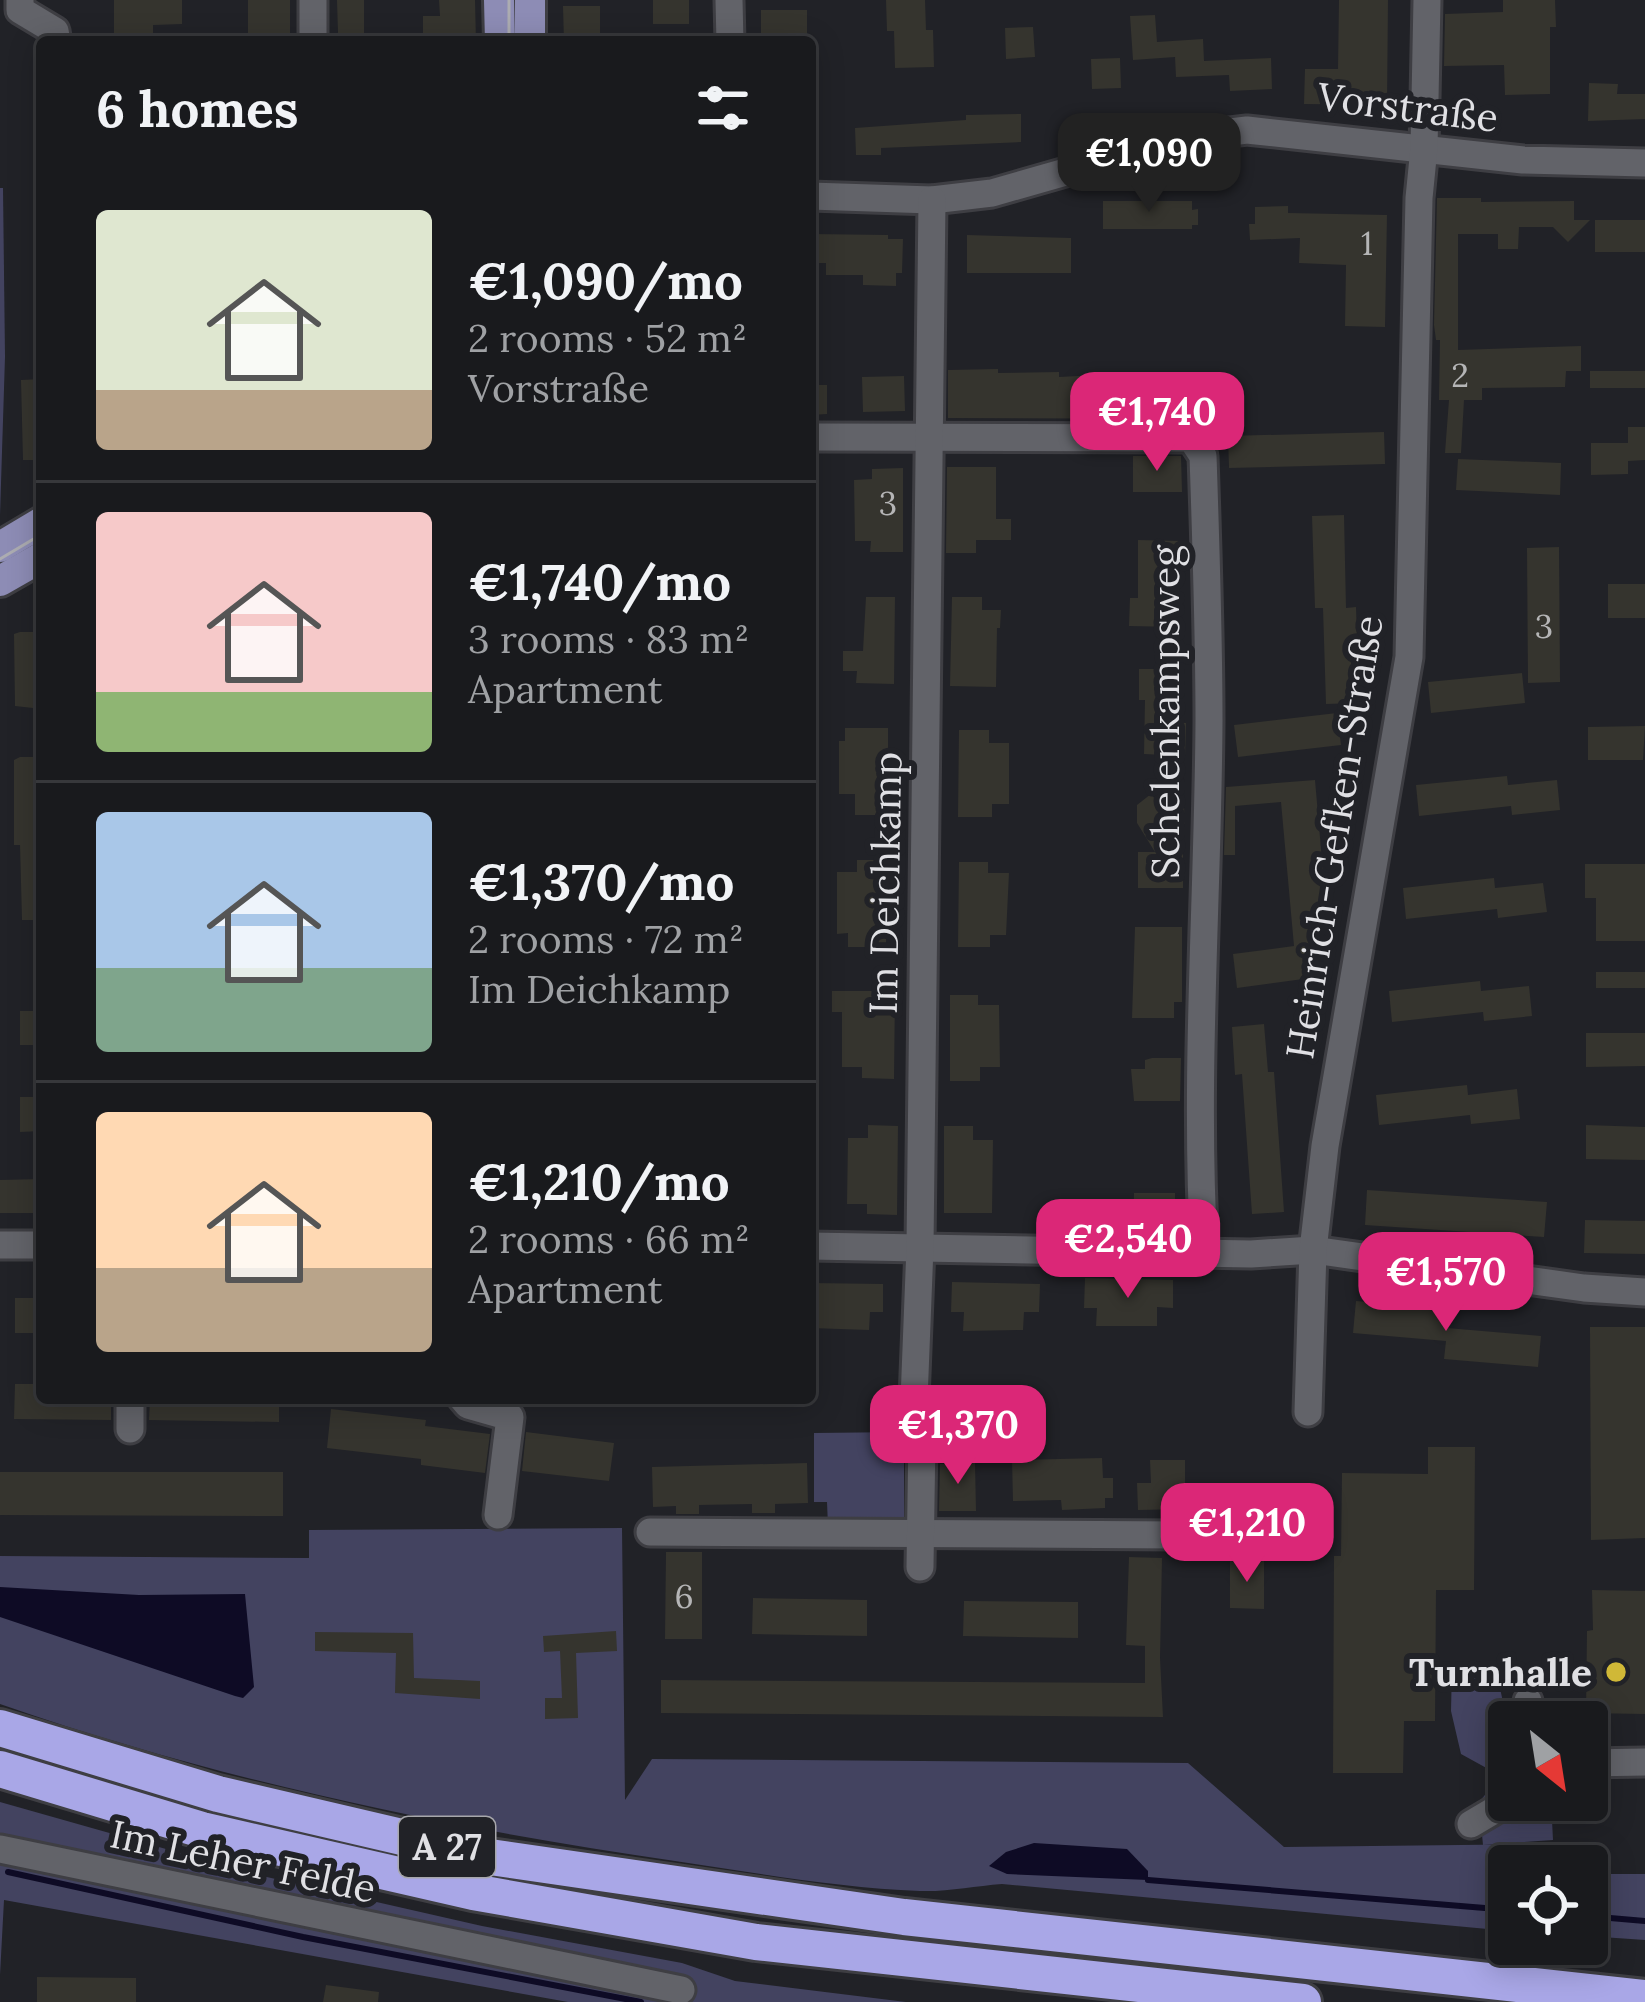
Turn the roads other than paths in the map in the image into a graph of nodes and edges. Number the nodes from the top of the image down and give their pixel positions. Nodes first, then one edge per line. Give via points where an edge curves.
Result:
1 (20, 0) edge
2 (313, 0) edge
3 (499, 0) edge
4 (514, 0) edge
5 (530, 0) edge
6 (729, 0) edge
7 (1427, 0) edge
8 (55, 36) edge
9 (313, 36) edge
10 (500, 36) edge
11 (514, 36) edge
12 (530, 36) edge
13 (730, 36) edge
14 (1424, 148) junction
15 (1645, 163) edge
16 (816, 196) edge
17 (932, 200) junction
18 (930, 436) junction
19 (816, 437) edge
20 (36, 526) edge
21 (36, 543) edge
22 (0, 547) edge
23 (36, 560) edge
24 (0, 564) edge
25 (0, 581) edge
26 (0, 1245) edge
27 (36, 1245) edge
28 (816, 1246) edge
29 (920, 1246) junction
30 (1313, 1250) junction
31 (1204, 1251) junction
32 (1645, 1292) edge
33 (130, 1404) edge
34 (467, 1404) edge
35 (1308, 1412) dead end
36 (130, 1429) dead end
37 (498, 1515) dead end
38 (1093, 1518) dead end
39 (921, 1526) junction
40 (650, 1532) dead end
41 (1180, 1534) dead end
42 (920, 1567) dead end
43 (0, 1728) edge
44 (1645, 1762) edge
45 (1608, 1763) edge
46 (0, 1769) edge
47 (1488, 1814) edge
48 (1471, 1824) dead end
49 (0, 1849) edge
50 (1384, 1972) junction
51 (1645, 1976) edge
52 (681, 1990) dead end
53 (1645, 1998) edge
54 (1257, 1999) edge
55 (1303, 2002) edge

1 - 8 street via 20,10
2 - 9 street
3 - 10 main road
4 - 11 street
5 - 12 main road
6 - 13 street
7 - 14 street, Heinrich-Gefken-Straße
14 - 15 street, Vorstraße
14 - 17 street, Vorstraße via 1288,133 1188,137 992,194
14 - 30 street, Heinrich-Gefken-Straße via 1409,657
16 - 17 street, Vorstraße
17 - 18 street, Im Deichkamp
18 - 19 street
18 - 29 street, Im Deichkamp
18 - 31 street, Schelenkampsweg via 1191,438 1203,456 1209,721 1197,1139
20 - 22 main road
21 - 24 street
23 - 25 main road
26 - 27 street
28 - 29 street
29 - 31 street
29 - 39 street, Im Deichkamp via 914,1400
30 - 31 street
30 - 32 street
30 - 35 street, Heinrich-Gefken-Straße
33 - 36 street
34 - 37 street via 510,1417
38 - 39 street
39 - 40 street
39 - 41 street
39 - 42 street, Im Deichkamp
43 - 50 highway, A 27 via 218,1794 484,1856 904,1917
44 - 45 street
46 - 54 highway, A 27 via 202,1830 473,1892 755,1942
47 - 48 street
49 - 52 street, Im Leher Felde
50 - 51 highway
50 - 53 highway, A 27
54 - 55 highway, A 27

